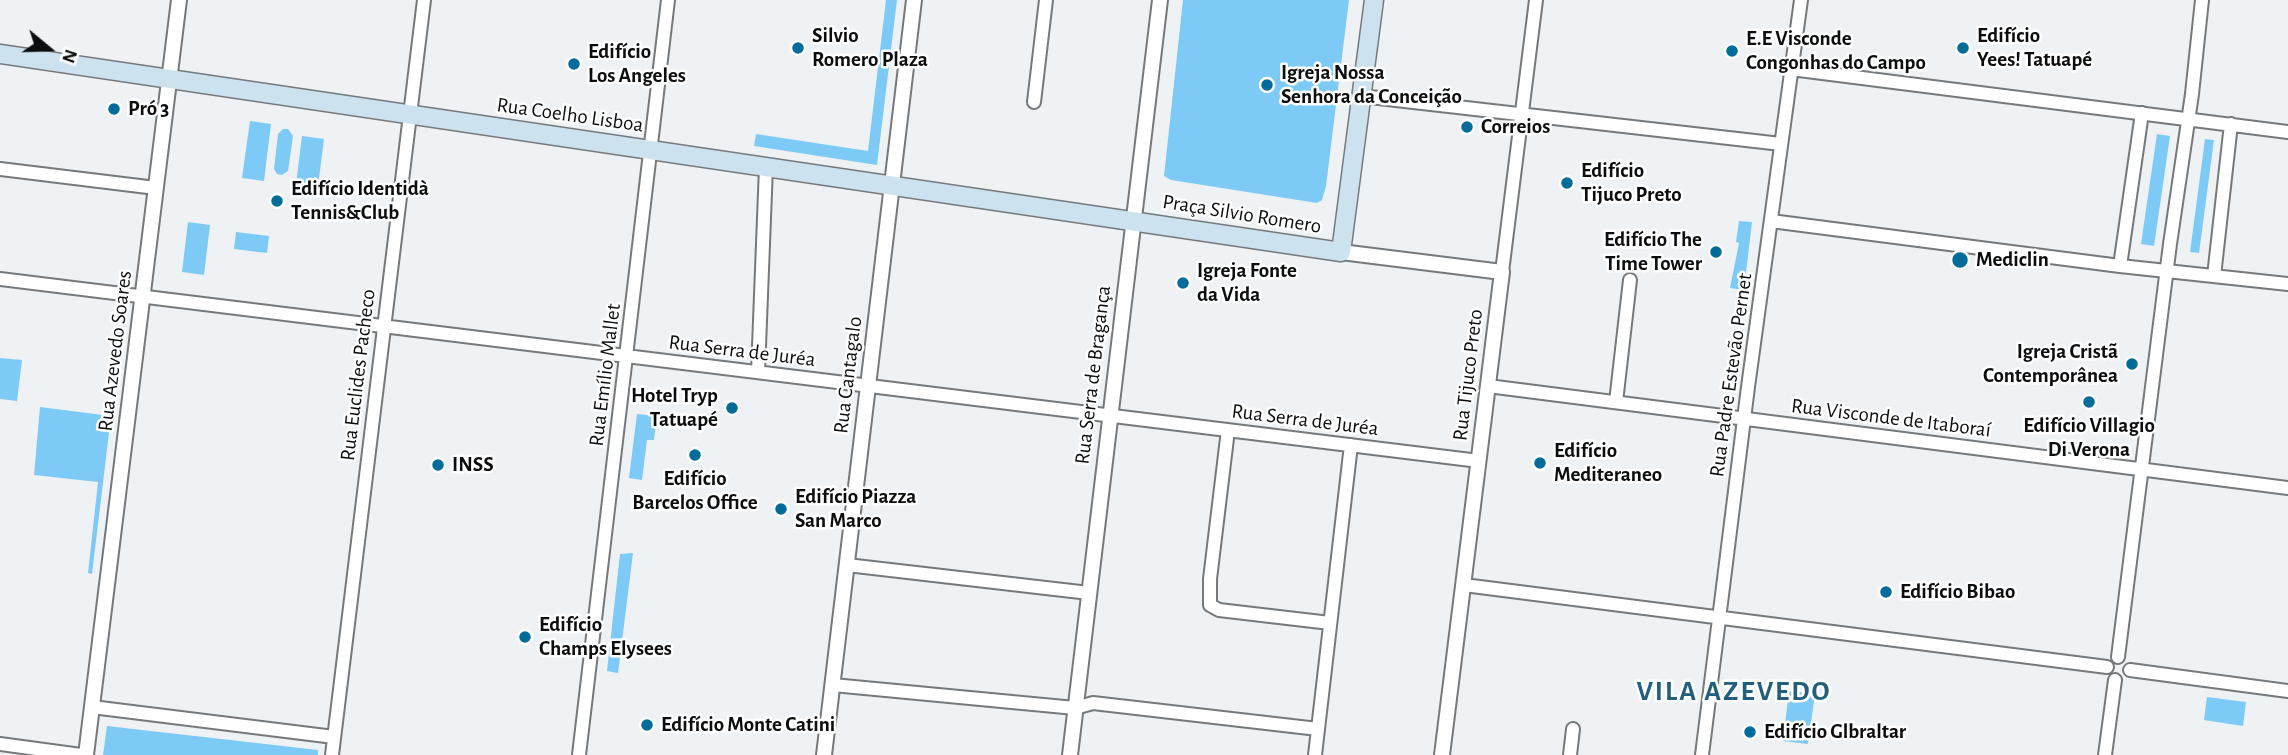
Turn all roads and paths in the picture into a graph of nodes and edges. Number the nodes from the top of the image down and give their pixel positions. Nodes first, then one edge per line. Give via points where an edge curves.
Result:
1 (178, 0) edge
2 (424, 0) edge
3 (668, 0) edge
4 (914, 0) edge
5 (1046, 0) edge
6 (1160, 0) edge
7 (1374, 0) edge
8 (1536, 0) edge
9 (1801, 0) edge
10 (2202, 0) edge
11 (0, 54) edge
12 (1791, 69) junction
13 (169, 77) junction
14 (1362, 96) junction
15 (1034, 102) dead end
16 (2141, 113) junction
17 (411, 114) junction
18 (1521, 115) junction
19 (2189, 119) junction
20 (2231, 124) junction
21 (2288, 132) edge
22 (1781, 144) junction
23 (651, 149) junction
24 (766, 167) junction
25 (0, 169) edge
26 (893, 185) junction
27 (156, 188) junction
28 (1133, 221) junction
29 (1772, 221) junction
30 (1341, 252) junction
31 (2120, 266) junction
32 (2167, 271) junction
33 (1502, 272) junction
34 (2214, 276) junction
35 (0, 279) edge
36 (1630, 280) dead end
37 (2288, 284) edge
38 (142, 296) junction
39 (384, 326) junction
40 (627, 356) junction
41 (758, 372) junction
42 (868, 386) junction
43 (1488, 386) junction
44 (1616, 402) junction
45 (1110, 415) junction
46 (1744, 418) junction
47 (1228, 430) junction
48 (1351, 446) junction
49 (1479, 461) junction
50 (2143, 468) junction
51 (2288, 488) edge
52 (847, 565) junction
53 (1464, 585) junction
54 (1089, 593) junction
55 (1719, 617) junction
56 (1330, 623) junction
57 (2118, 657) junction
58 (2106, 667) junction
59 (2130, 670) junction
60 (2115, 680) junction
61 (832, 685) junction
62 (2288, 691) edge
63 (92, 707) junction
64 (1075, 708) junction
65 (1318, 729) junction
66 (1573, 729) dead end
67 (334, 737) junction
68 (0, 744) edge
69 (84, 755) edge
70 (332, 755) edge
71 (579, 755) edge
72 (824, 755) edge
73 (1070, 755) edge
74 (1314, 755) edge
75 (1442, 755) edge
76 (1570, 755) edge
77 (1702, 755) edge
78 (2105, 755) edge

1 - 13 street, Rua Azevedo Soares
2 - 17 street, Rua Euclides Pacheco
3 - 23 street, Rua Emílio Mallet
4 - 26 street, Rua Cantagalo
5 - 15 street
6 - 28 street, Rua Serra de Bragança
7 - 14 main road, Praça Silvio Romero
8 - 18 street, Rua Tijuco Preto
9 - 12 street, Rua Padre Estevão Pernet
10 - 19 street
11 - 13 main road, Rua Coelho Lisboa
12 - 16 street
12 - 22 street, Rua Padre Estevão Pernet
13 - 17 main road, Rua Coelho Lisboa
13 - 27 street, Rua Azevedo Soares
14 - 18 street
14 - 30 main road, Praça Silvio Romero
16 - 19 street
16 - 31 street
17 - 23 main road, Rua Coelho Lisboa
17 - 39 street, Rua Euclides Pacheco
18 - 22 street
18 - 33 street, Rua Tijuco Preto
19 - 20 street
19 - 32 street
20 - 21 street
20 - 34 street
22 - 29 street, Rua Padre Estevão Pernet
23 - 24 main road, Rua Coelho Lisboa
23 - 40 street, Rua Emílio Mallet
24 - 26 main road, Rua Coelho Lisboa
24 - 41 street
25 - 27 street
26 - 28 main road, Rua Coelho Lisboa
26 - 42 street, Rua Cantagalo
27 - 38 street, Rua Azevedo Soares
28 - 30 main road, Praça Silvio Romero
28 - 45 street, Rua Serra de Bragança
29 - 31 street
29 - 46 street, Rua Padre Estevão Pernet
30 - 33 street
31 - 32 street
32 - 34 street
32 - 50 street
33 - 43 street, Rua Tijuco Preto
34 - 37 street
35 - 38 street, Rua Serra de Juréa
36 - 44 street
38 - 39 street, Rua Serra de Juréa
38 - 63 street, Rua Azevedo Soares
39 - 40 street, Rua Serra de Juréa
39 - 67 street, Rua Euclides Pacheco
40 - 41 street, Rua Serra de Juréa
40 - 71 street, Rua Emílio Mallet
41 - 42 street, Rua Serra de Juréa
42 - 45 street, Rua Serra de Juréa
42 - 52 street, Rua Cantagalo
43 - 44 street, Rua Visconde de Itaboraí
43 - 49 street, Rua Tijuco Preto
44 - 46 street, Rua Visconde de Itaboraí
45 - 47 street, Rua Serra de Juréa
45 - 54 street, Rua Serra de Bragança
46 - 50 street, Rua Visconde de Itaboraí
46 - 55 street, Rua Padre Estevão Pernet
47 - 48 street, Rua Serra de Juréa
47 - 56 street via 1210,605 1219,610
48 - 49 street, Rua Serra de Juréa
48 - 56 street
49 - 53 street, Rua Tijuco Preto
50 - 51 street, Rua Visconde de Itaboraí
50 - 57 street
52 - 54 street
52 - 61 street, Rua Cantagalo
53 - 55 street
53 - 75 street, Rua Tijuco Preto
54 - 64 street, Rua Serra de Bragança
55 - 58 street
55 - 77 street, Rua Padre Estevão Pernet
56 - 65 street
57 - 58 street
57 - 59 street via 2128,662
58 - 60 street
59 - 60 street via 2126,677
59 - 62 street
60 - 78 street
61 - 64 street
61 - 72 street, Rua Cantagalo
63 - 67 street
63 - 69 street, Rua Azevedo Soares
64 - 65 street via 1093,703
64 - 73 street, Rua Serra de Bragança
65 - 74 street
66 - 76 street
67 - 70 street, Rua Euclides Pacheco
68 - 69 street

